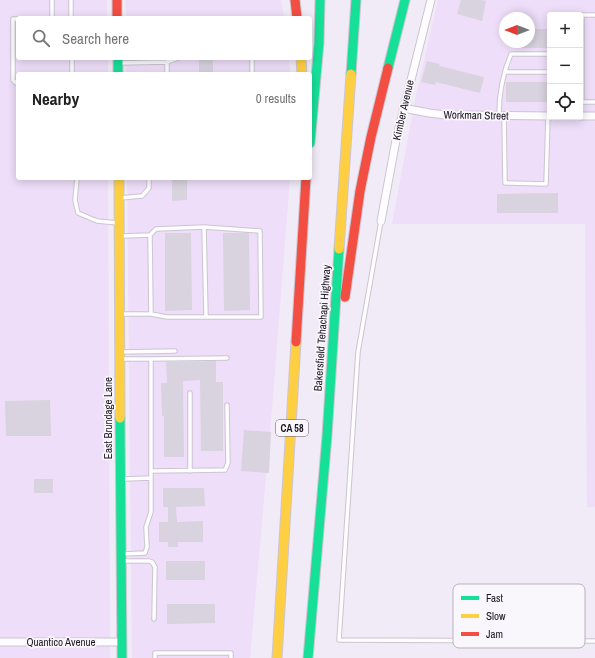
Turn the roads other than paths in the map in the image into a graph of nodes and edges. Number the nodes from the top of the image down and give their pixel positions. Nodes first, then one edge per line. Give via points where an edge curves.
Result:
1 (52, 0) edge
2 (71, 0) edge
3 (117, 0) edge
4 (295, 0) edge
5 (320, 0) edge
6 (356, 0) edge
7 (405, 0) edge
8 (430, 0) edge
9 (595, 15) edge
10 (52, 16) edge
11 (71, 16) edge
12 (117, 16) edge
13 (297, 16) edge
14 (16, 19) edge
15 (547, 54) edge
16 (72, 60) edge
17 (118, 60) edge
18 (172, 60) edge
19 (252, 60) edge
20 (301, 60) edge
21 (167, 62) junction
22 (72, 72) edge
23 (118, 72) edge
24 (167, 72) edge
25 (252, 72) edge
26 (302, 72) edge
27 (505, 72) junction
28 (547, 72) edge
29 (16, 83) edge
30 (595, 102) edge
31 (403, 108) junction
32 (501, 115) junction
33 (547, 116) edge
34 (583, 116) edge
35 (595, 116) edge
36 (549, 120) edge
37 (312, 121) edge
38 (77, 180) edge
39 (119, 180) edge
40 (148, 180) edge
41 (302, 180) edge
42 (306, 180) edge
43 (119, 198) junction
44 (304, 198) junction
45 (381, 221) joint
46 (119, 223) junction
47 (204, 227) junction
48 (150, 235) junction
49 (119, 236) junction
50 (120, 314) junction
51 (151, 314) junction
52 (206, 316) junction
53 (332, 347) junction
54 (174, 351) dead end
55 (120, 355) junction
56 (227, 358) dead end
57 (152, 359) junction
58 (190, 393) dead end
59 (227, 405) dead end
60 (151, 471) junction
61 (190, 471) junction
62 (151, 478) junction
63 (121, 479) junction
64 (122, 557) junction
65 (154, 619) dead end
66 (453, 640) edge
67 (585, 641) edge
68 (595, 641) edge
69 (0, 642) edge
70 (122, 642) junction
71 (122, 658) edge
72 (155, 658) edge
73 (231, 658) edge
74 (277, 658) edge
75 (308, 658) edge

1 - 10 lane
2 - 11 lane
3 - 12 main road
4 - 13 main road
5 - 37 main road
6 - 53 main road, Bakersfield Tehachapi Highway
7 - 53 main road via 371,137 341,317
8 - 31 street, Kimber Avenue
9 - 30 lane via 582,15 582,102
14 - 29 lane via 13,19
15 - 27 lane via 511,54
16 - 22 lane
17 - 21 lane
17 - 23 main road
18 - 21 lane
19 - 25 lane
20 - 26 main road
21 - 24 lane
27 - 28 lane
27 - 32 lane via 499,104
31 - 32 street, Workman Street via 446,115
31 - 45 street, Kimber Avenue
32 - 33 street, Workman Street
32 - 36 lane via 505,183 546,184
34 - 35 street
38 - 46 lane via 75,200 78,213 97,221
39 - 43 main road, East Brundage Lane
40 - 43 lane via 149,188 142,196
41 - 44 main road
42 - 44 main road, CA 58
43 - 46 main road, East Brundage Lane
44 - 74 main road, CA 58
45 - 66 lane via 358,352 339,640
46 - 49 main road, East Brundage Lane
47 - 48 lane via 156,228
47 - 52 lane
47 - 52 lane via 260,231 261,317
48 - 49 lane
48 - 51 lane
49 - 50 main road, East Brundage Lane
50 - 51 lane
50 - 55 main road, East Brundage Lane
51 - 52 lane via 167,317
53 - 75 main road, Bakersfield Tehachapi Highway
54 - 55 lane
55 - 57 lane
55 - 63 main road, East Brundage Lane
56 - 57 lane
57 - 60 lane
58 - 61 lane
59 - 61 lane via 228,464 224,470
60 - 61 lane
60 - 62 lane
62 - 63 lane
62 - 64 lane via 151,512 146,527 145,553
63 - 64 main road, East Brundage Lane
64 - 65 lane via 149,561 155,567
64 - 70 main road, East Brundage Lane
67 - 68 lane
69 - 70 street, Quantico Avenue
70 - 71 main road, East Brundage Lane
72 - 73 lane via 155,654 231,653

